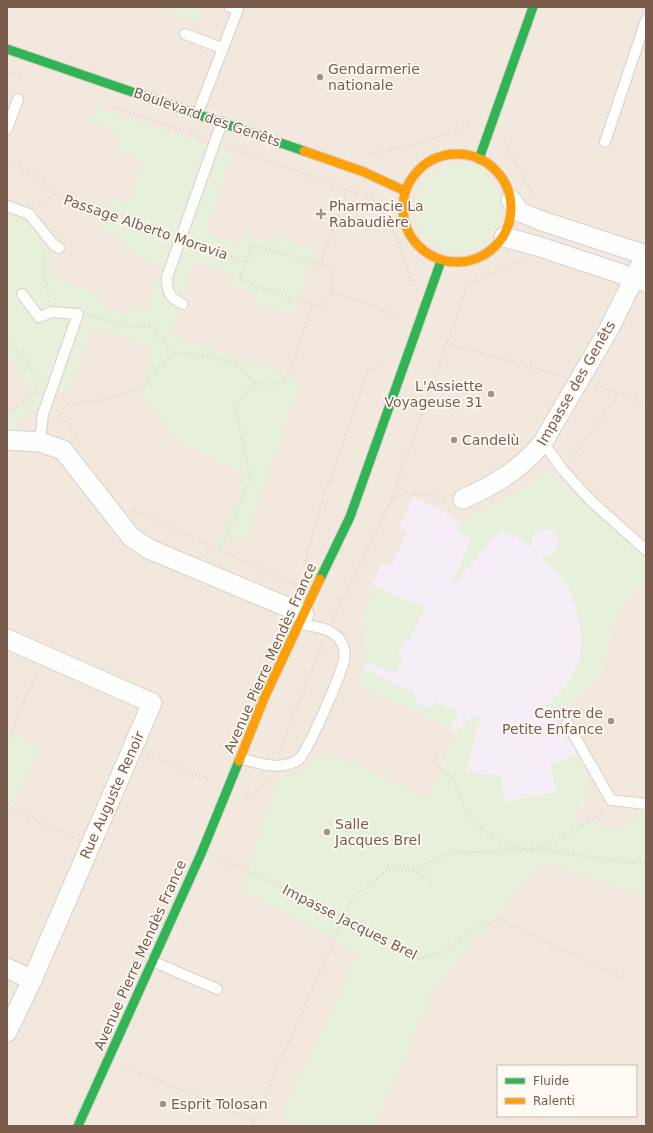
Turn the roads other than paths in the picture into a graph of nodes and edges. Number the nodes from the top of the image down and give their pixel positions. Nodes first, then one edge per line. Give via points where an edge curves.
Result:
1 (230, 7) edge
2 (533, 7) edge
3 (646, 20) edge
4 (185, 34) dead end
5 (222, 48) junction
6 (7, 49) edge
7 (18, 98) dead end
8 (198, 113) junction
9 (222, 122) junction
10 (7, 128) edge
11 (605, 142) dead end
12 (479, 159) junction
13 (405, 191) junction
14 (511, 200) junction
15 (7, 206) edge
16 (504, 237) junction
17 (59, 248) dead end
18 (646, 255) edge
19 (441, 261) junction
20 (640, 280) edge
21 (22, 294) dead end
22 (183, 304) dead end
23 (7, 440) edge
24 (40, 442) junction
25 (544, 442) junction
26 (463, 499) road end
27 (646, 550) edge
28 (302, 619) junction
29 (7, 639) edge
30 (567, 723) dead end
31 (240, 758) junction
32 (646, 804) edge
33 (152, 961) junction
34 (7, 968) edge
35 (32, 980) junction
36 (217, 989) dead end
37 (7, 1032) edge
38 (78, 1126) edge

1 - 5 lane via 238,9
2 - 12 street
3 - 11 lane
4 - 5 lane
5 - 8 lane
6 - 8 street, Boulevard des Genêts
7 - 10 lane
8 - 9 street, Boulevard des Genêts
9 - 13 street, Boulevard des Genêts via 361,171
9 - 22 lane via 167,277 167,290 173,299
12 - 13 street via 456,155 434,159 417,172
12 - 14 street via 500,175
13 - 19 street via 402,207 404,223 411,238 424,252
14 - 16 street via 509,225
14 - 18 street via 520,212 542,221
15 - 17 lane via 29,214 46,237
16 - 19 street via 492,250 476,260 458,263
16 - 20 street
18 - 20 street, Impasse des Genêts
19 - 28 street, Avenue Pierre Mendès France via 350,517
20 - 25 street, Impasse des Genêts
21 - 24 lane via 39,317 52,312 78,314 43,414
23 - 24 street
24 - 28 street via 63,450 131,537 149,549
25 - 26 street, Impasse des Genêts via 511,473
25 - 27 lane via 558,464 590,500
28 - 31 street, Avenue Pierre Mendès France via 265,696
28 - 31 lane via 328,630 338,638 345,650 344,661 333,691 299,759 274,766
29 - 35 street, Rue Auguste Renoir via 152,703
30 - 32 lane via 611,800
31 - 33 street, Avenue Pierre Mendès France via 201,854
33 - 36 lane
33 - 38 street, Avenue Pierre Mendès France
34 - 35 street
35 - 37 street, Rue Auguste Renoir

